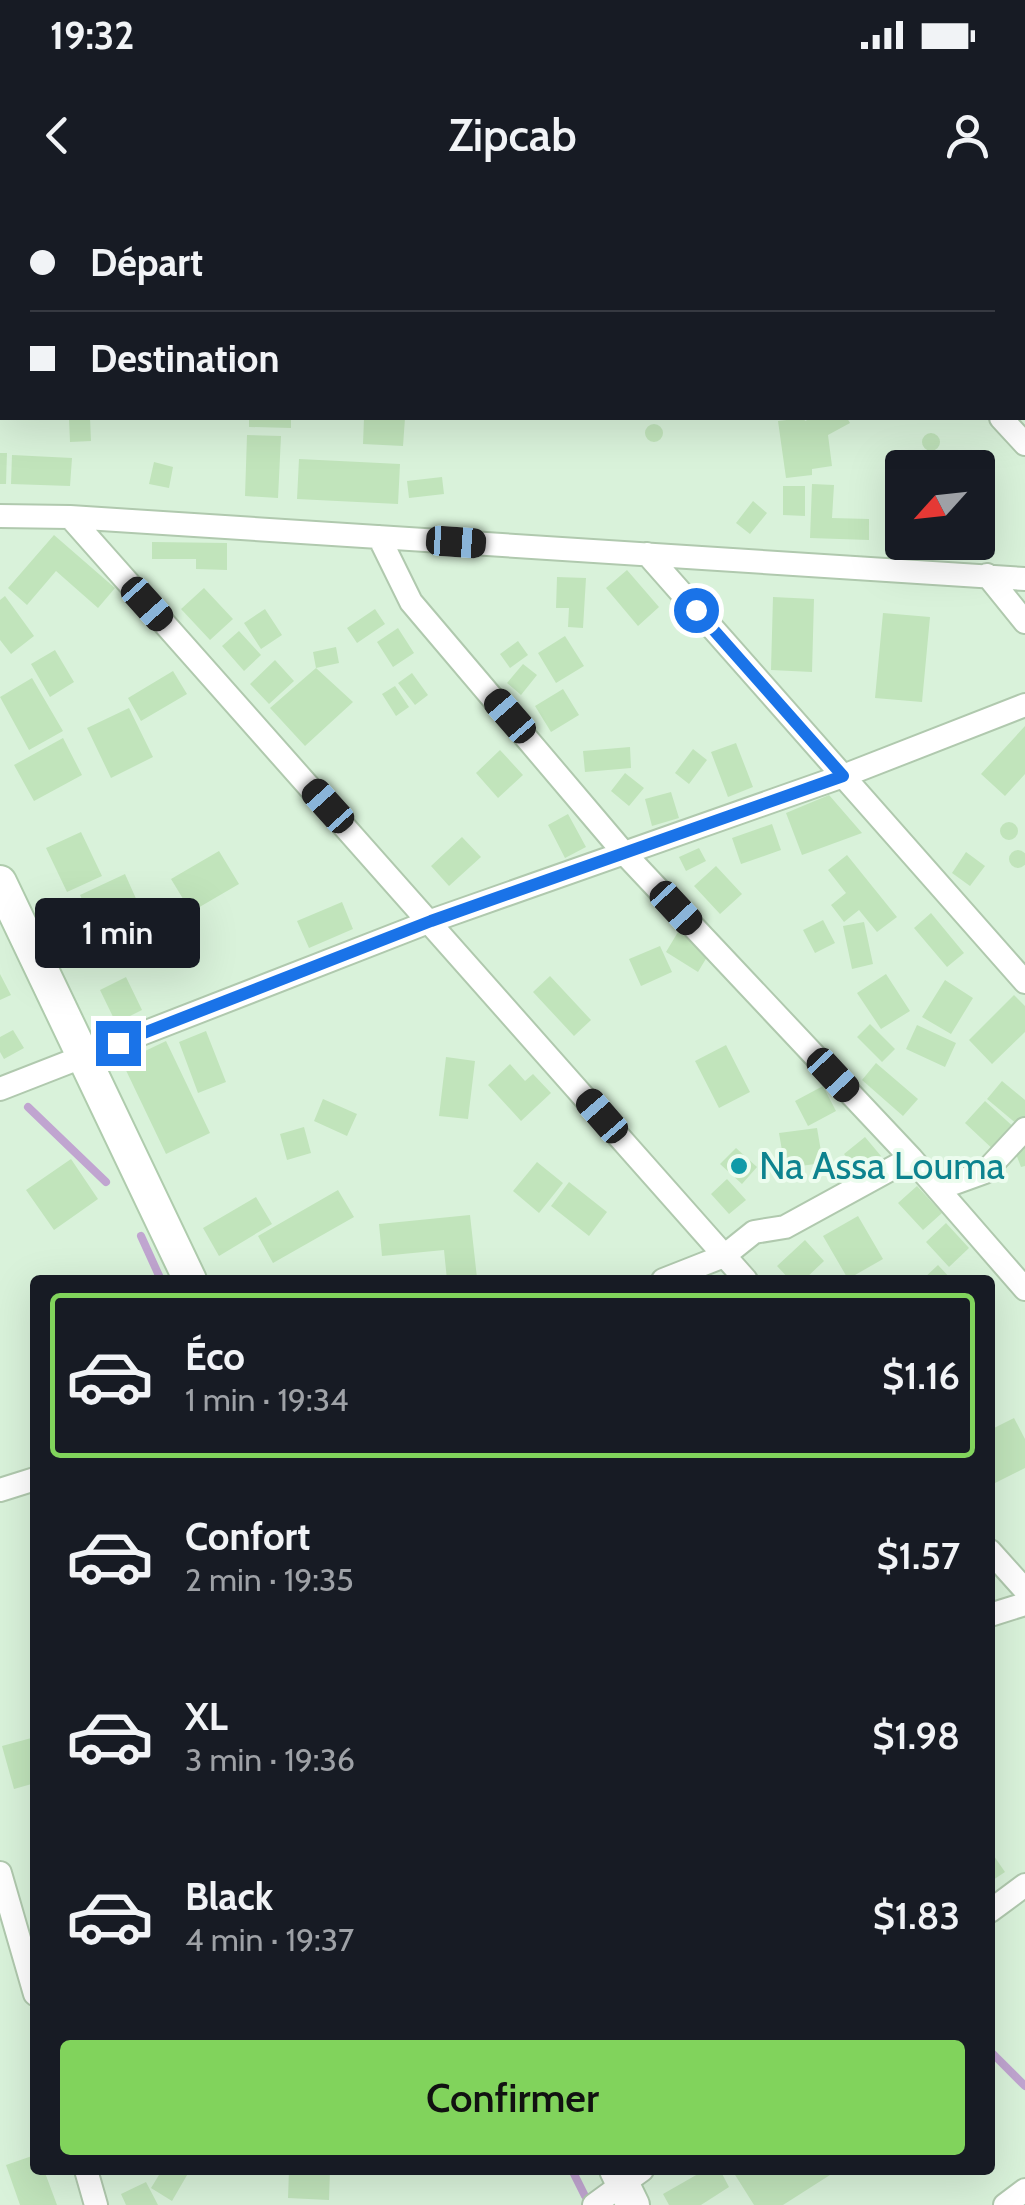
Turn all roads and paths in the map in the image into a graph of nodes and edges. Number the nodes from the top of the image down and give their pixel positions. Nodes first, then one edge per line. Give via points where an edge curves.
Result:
1 (1003, 420) edge
2 (1025, 444) edge
3 (0, 516) edge
4 (70, 517) junction
5 (378, 537) junction
6 (648, 554) junction
7 (987, 575) junction
8 (1025, 579) edge
9 (1025, 622) edge
10 (1025, 704) edge
11 (843, 776) junction
12 (624, 853) junction
13 (0, 882) edge
14 (431, 921) junction
15 (1025, 982) edge
16 (84, 1057) junction
17 (0, 1089) edge
18 (1025, 1129) edge
19 (911, 1158) junction
20 (938, 1189) junction
21 (724, 1256) junction
22 (188, 1275) edge
23 (676, 1275) edge
24 (741, 1275) edge
25 (1025, 1288) edge
26 (30, 1481) edge
27 (0, 1490) edge
28 (995, 1557) edge
29 (1025, 1590) edge
30 (1025, 1604) edge
31 (995, 1613) edge
32 (0, 1874) edge
33 (1025, 1885) edge
34 (995, 1908) edge
35 (16, 1921) edge
36 (30, 1975) edge
37 (87, 2175) edge
38 (628, 2182) edge
39 (1025, 2190) edge
40 (96, 2205) edge
41 (594, 2205) edge
42 (1005, 2205) edge

1 - 2 street
3 - 4 street
4 - 5 street
4 - 14 street
5 - 6 street
5 - 12 street via 411,602
6 - 7 street
6 - 11 street
7 - 8 street
7 - 9 street
10 - 11 street
11 - 12 street
11 - 15 street
12 - 14 street
12 - 19 street
13 - 16 street
14 - 16 street
14 - 21 street
16 - 17 street
16 - 22 street
18 - 20 street via 984,1172
19 - 20 street
19 - 21 street via 785,1227 754,1232
20 - 25 street
21 - 23 street
21 - 24 street
26 - 27 street
28 - 29 street
30 - 31 street
32 - 35 street
33 - 34 street
35 - 36 street
37 - 40 street
38 - 41 street
39 - 42 street

